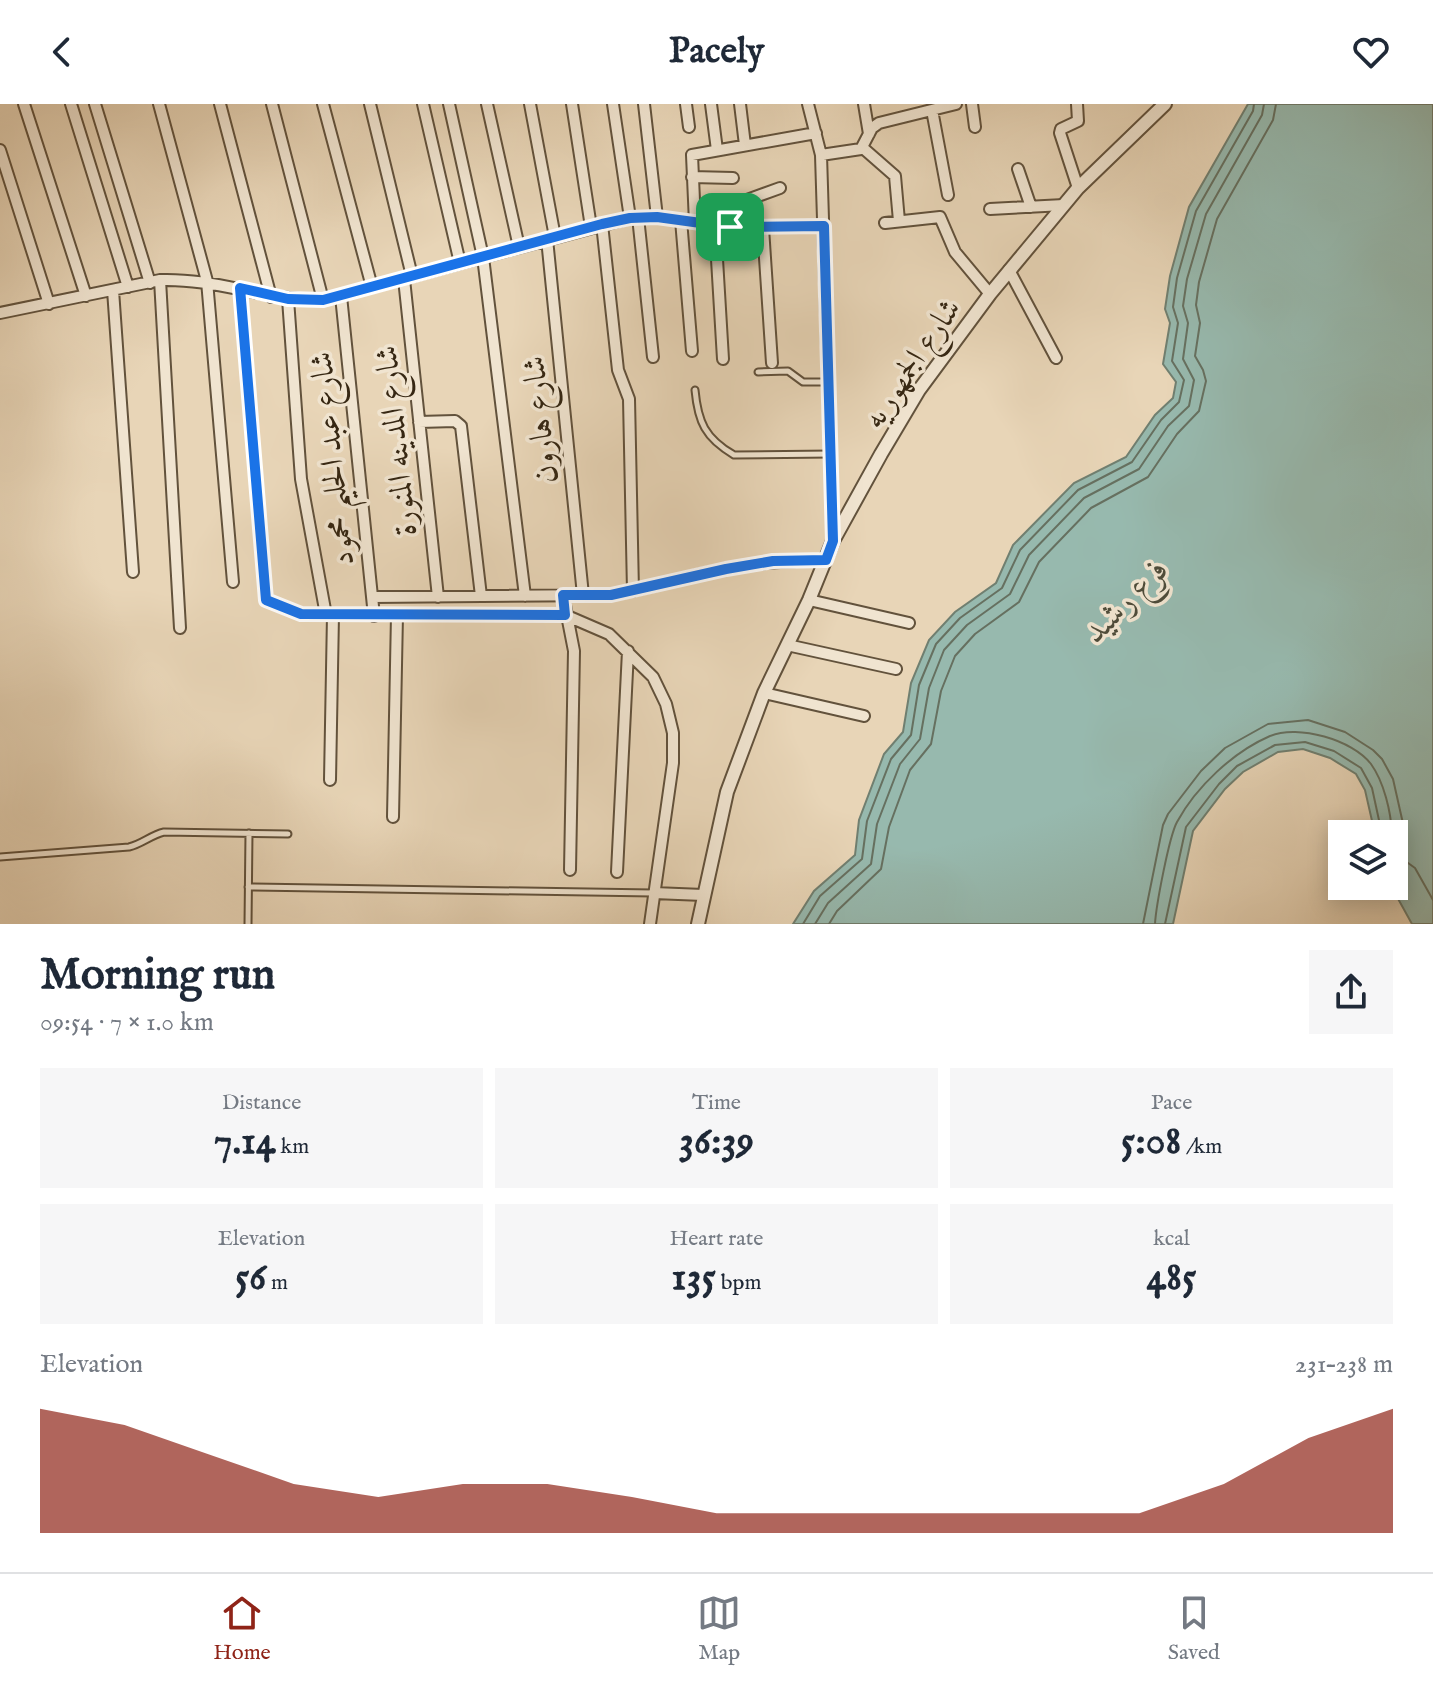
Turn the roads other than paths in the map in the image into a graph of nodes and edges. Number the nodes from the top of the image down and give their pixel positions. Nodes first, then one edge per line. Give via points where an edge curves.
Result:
1 (24, 104) edge
2 (71, 104) edge
3 (95, 104) edge
4 (159, 104) edge
5 (220, 104) edge
6 (272, 104) edge
7 (323, 104) edge
8 (370, 104) edge
9 (423, 104) edge
10 (449, 104) edge
11 (487, 104) edge
12 (530, 104) edge
13 (572, 104) edge
14 (613, 104) edge
15 (644, 104) edge
16 (686, 104) edge
17 (711, 104) edge
18 (740, 104) edge
19 (808, 104) edge
20 (864, 104) edge
21 (956, 104) edge
22 (972, 104) edge
23 (1077, 104) edge
24 (1165, 104) edge
25 (932, 110) junction
26 (689, 127) dead end
27 (975, 127) dead end
28 (816, 133) junction
29 (869, 134) junction
30 (745, 145) junction
31 (863, 148) junction
32 (0, 150) edge
33 (717, 150) junction
34 (821, 155) junction
35 (1018, 169) dead end
36 (692, 177) junction
37 (733, 178) dead end
38 (780, 188) dead end
39 (1078, 188) junction
40 (948, 195) dead end
41 (1064, 205) junction
42 (1031, 207) junction
43 (990, 209) dead end
44 (657, 217) junction
45 (634, 218) junction
46 (681, 220) junction
47 (899, 221) junction
48 (695, 223) junction
49 (885, 223) dead end
50 (597, 225) junction
51 (715, 226) junction
52 (824, 226) junction
53 (730, 227) junction
54 (763, 228) junction
55 (551, 238) junction
56 (519, 247) junction
57 (483, 257) junction
58 (460, 263) junction
59 (1009, 270) junction
60 (408, 278) junction
61 (207, 281) junction
62 (155, 282) junction
63 (128, 287) junction
64 (372, 287) junction
65 (240, 288) junction
66 (113, 290) junction
67 (990, 294) junction
68 (86, 296) junction
69 (341, 296) junction
70 (271, 297) junction
71 (288, 299) junction
72 (323, 300) junction
73 (49, 304) junction
74 (1, 311) edge
75 (692, 351) dead end
76 (653, 357) dead end
77 (1056, 358) dead end
78 (723, 359) dead end
79 (772, 363) dead end
80 (758, 372) dead end
81 (828, 382) junction
82 (695, 390) dead end
83 (419, 422) junction
84 (831, 454) junction
85 (833, 541) junction
86 (826, 560) junction
87 (133, 572) dead end
88 (233, 582) dead end
89 (633, 591) junction
90 (563, 595) junction
91 (583, 595) junction
92 (481, 596) junction
93 (525, 596) junction
94 (372, 597) junction
95 (438, 597) junction
96 (809, 600) junction
97 (329, 615) junction
98 (397, 615) junction
99 (565, 615) junction
100 (374, 616) junction
101 (909, 623) dead end
102 (180, 628) dead end
103 (787, 645) junction
104 (628, 651) junction
105 (896, 669) dead end
106 (764, 693) junction
107 (864, 716) dead end
108 (330, 780) dead end
109 (393, 817) dead end
110 (249, 833) junction
111 (288, 834) dead end
112 (0, 857) edge
113 (570, 870) dead end
114 (617, 872) dead end
115 (248, 887) junction
116 (654, 893) junction
117 (703, 895) junction
118 (248, 924) edge
119 (650, 924) edge
120 (698, 924) edge

1 - 68 street
2 - 63 street
3 - 62 street
4 - 61 street
5 - 70 street
6 - 72 street
7 - 64 street
8 - 60 street, شارع المدينه المنورة
9 - 58 street
10 - 57 street
11 - 56 street
12 - 55 street, شارع هارون
13 - 50 street
14 - 45 street
15 - 44 street
16 - 26 street
17 - 33 street
18 - 30 street
19 - 28 street
20 - 29 street
21 - 25 street
22 - 27 street
23 - 39 street via 1078,121 1060,133
24 - 39 street, شارع الجمهوريه
25 - 29 street via 879,123
25 - 40 street
28 - 30 street
28 - 34 street
29 - 31 street
30 - 33 street
31 - 34 street
31 - 47 street via 895,176
32 - 73 street
33 - 36 street via 692,155
34 - 52 street
35 - 42 street
36 - 37 street
36 - 48 street
38 - 53 street via 733,205
39 - 41 street, شارع الجمهوريه
41 - 42 street
41 - 59 street, شارع الجمهوريه
42 - 43 street
44 - 45 street
44 - 46 street
45 - 50 street
45 - 76 street
46 - 48 street
46 - 75 street
47 - 49 street
47 - 67 street via 940,217 955,252
48 - 51 street
50 - 55 street
50 - 89 street via 618,370 629,399
51 - 53 street
51 - 78 street
52 - 54 street
52 - 81 street
53 - 54 street
54 - 79 street
55 - 56 street
55 - 91 street, شارع هارون
56 - 57 street
57 - 58 street
57 - 93 street
58 - 60 street
59 - 67 street, شارع الجمهوريه
59 - 77 street
60 - 64 street
60 - 83 street, شارع المدينه المنورة
61 - 62 street
61 - 65 street
61 - 88 street
62 - 63 street
62 - 102 street
63 - 66 street
64 - 69 street
65 - 70 street
65 - 97 street via 264,596 294,612
66 - 68 street
66 - 87 street
67 - 85 street, شارع الجمهوريه via 919,390
68 - 73 street
69 - 72 street
69 - 94 street, شارع عبد الحليم محمود
70 - 71 street
71 - 72 street
71 - 97 street via 301,479
73 - 74 street
80 - 81 lane via 788,371 803,382
81 - 84 street
82 - 84 lane via 701,425 734,455
83 - 92 street via 455,421 461,426
83 - 95 street, شارع المدينه المنورة
84 - 85 street
85 - 86 street, شارع الجمهوريه
86 - 89 street via 773,561
86 - 96 street, شارع الجمهوريه
89 - 91 street
90 - 91 street
90 - 93 street
90 - 99 street
92 - 93 street
92 - 95 street
94 - 95 street
94 - 100 street, شارع عبد الحليم محمود
96 - 101 street
96 - 103 street, شارع الجمهوريه
97 - 100 street
97 - 108 street
98 - 99 street
98 - 100 street
98 - 109 street
99 - 104 street via 609,634
99 - 113 street via 574,651
103 - 105 street
103 - 106 street, شارع الجمهوريه
104 - 114 street
104 - 116 street via 653,677 673,733
106 - 107 street
106 - 117 street, شارع الجمهوريه via 727,792
110 - 111 lane
110 - 112 lane via 164,832 129,847
110 - 115 lane
115 - 116 lane
115 - 118 lane
116 - 117 street
116 - 119 street
117 - 120 street, شارع الجمهوريه

